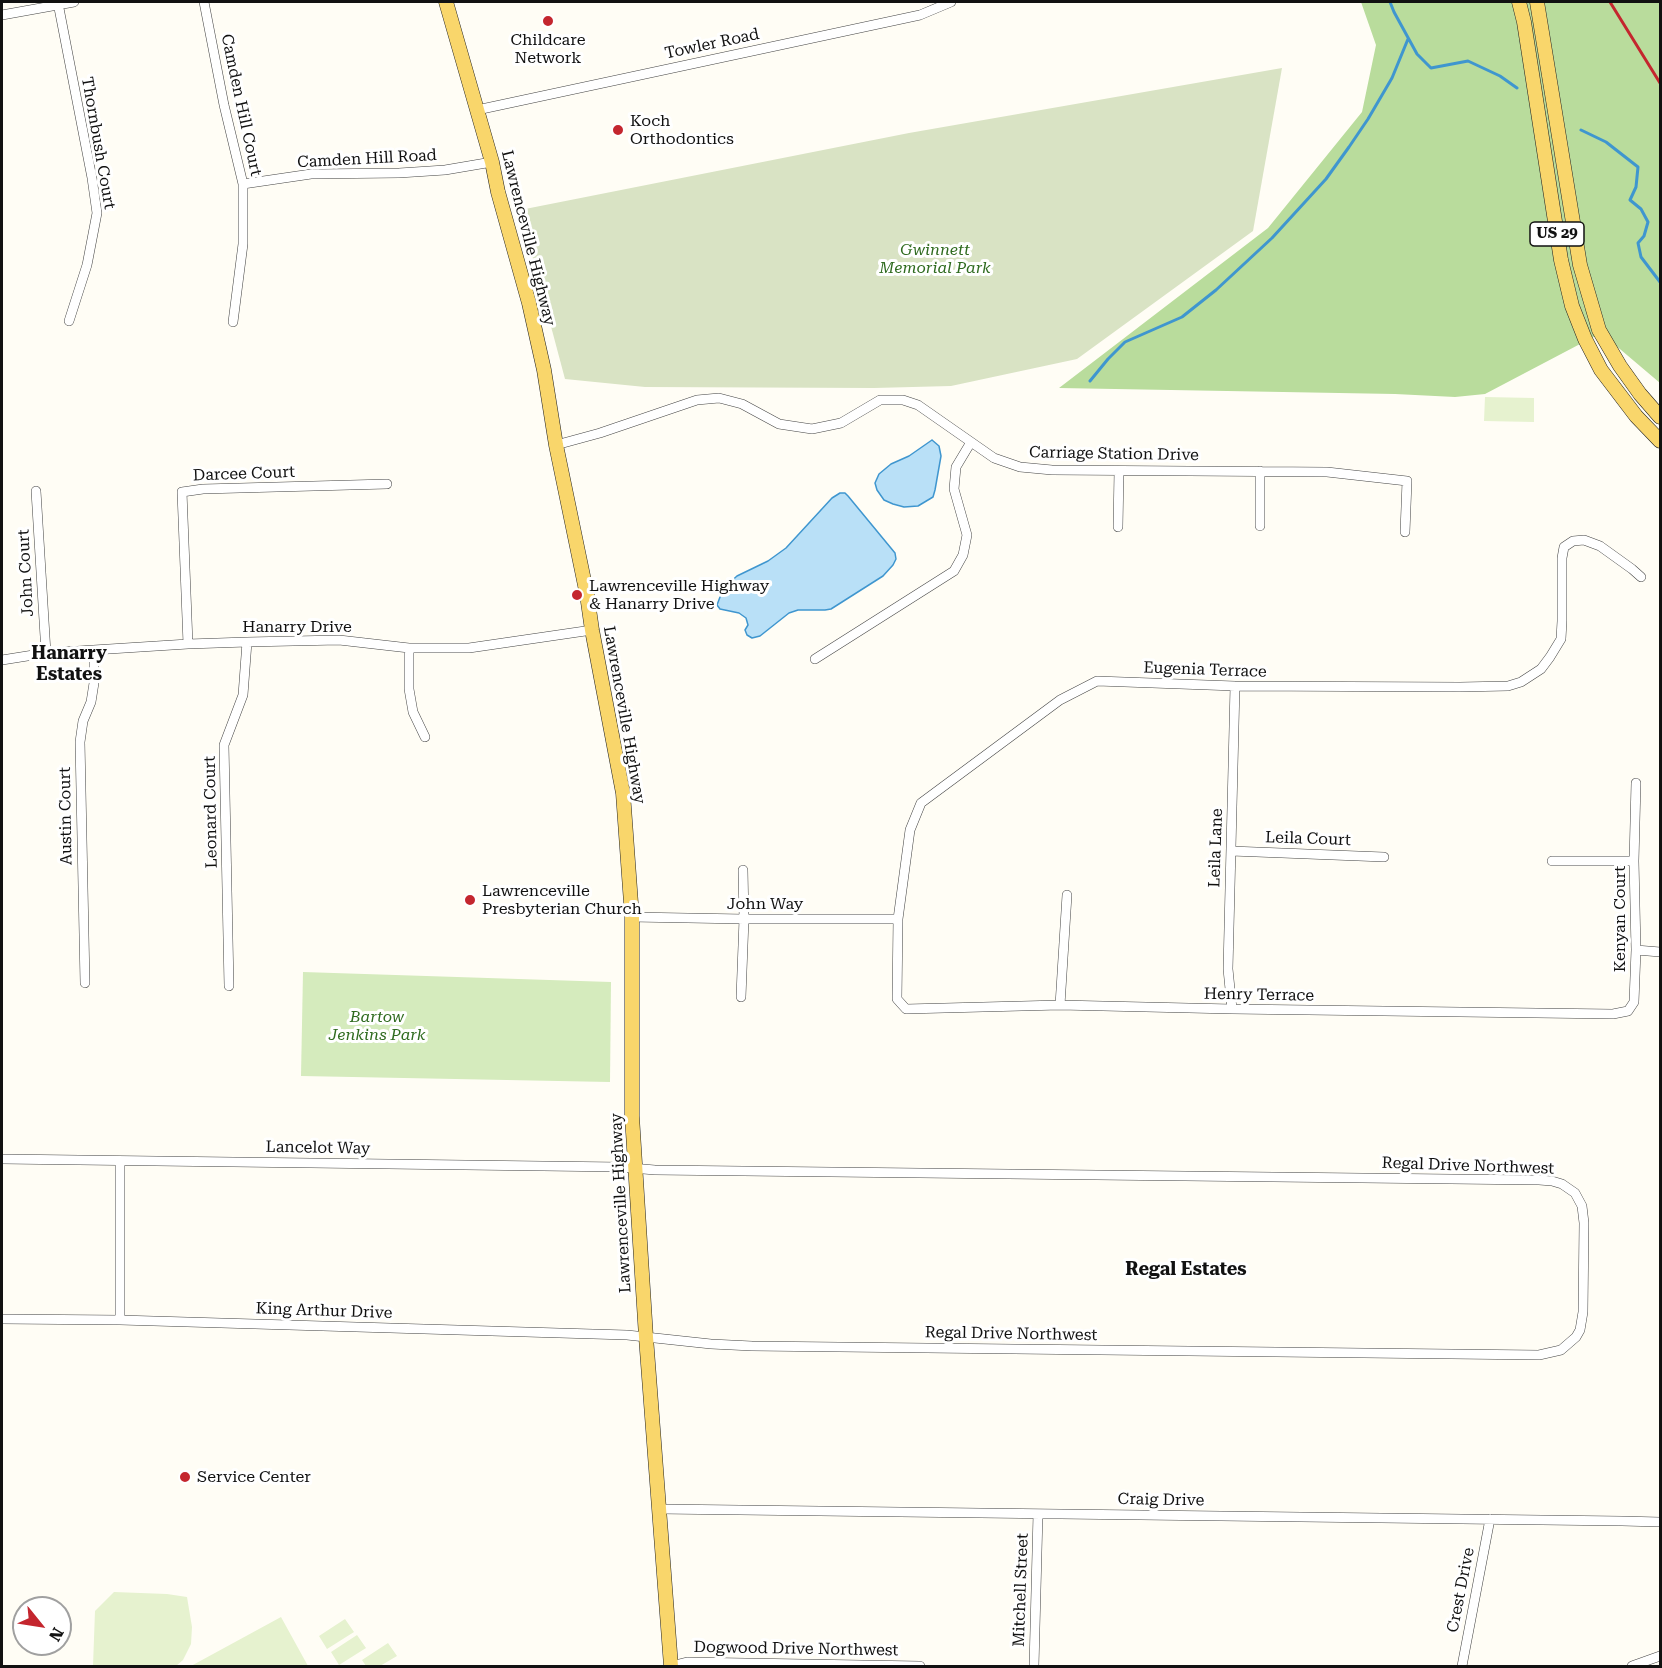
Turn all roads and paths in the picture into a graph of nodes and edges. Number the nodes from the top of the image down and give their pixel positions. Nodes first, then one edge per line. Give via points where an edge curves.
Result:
1 (74, 2) edge
2 (204, 2) edge
3 (446, 2) edge
4 (951, 2) edge
5 (1519, 2) edge
6 (1537, 2) edge
7 (57, 3) junction
8 (2, 15) edge
9 (477, 110) junction
10 (492, 162) junction
11 (243, 184) junction
12 (69, 321) dead end
13 (233, 322) dead end
14 (1660, 417) edge
15 (1660, 441) edge
16 (971, 442) junction
17 (556, 445) junction
18 (1119, 471) junction
19 (1260, 471) junction
20 (387, 484) dead end
21 (36, 491) dead end
22 (1260, 526) dead end
23 (1118, 527) dead end
24 (1405, 532) dead end
25 (1641, 577) dead end
26 (592, 630) junction
27 (247, 642) junction
28 (188, 644) junction
29 (409, 648) junction
30 (94, 651) junction
31 (46, 653) junction
32 (815, 659) dead end
33 (2, 660) edge
34 (1235, 686) junction
35 (424, 737) dead end
36 (1636, 783) dead end
37 (1231, 851) junction
38 (1384, 858) dead end
39 (1552, 861) dead end
40 (1634, 861) junction
41 (743, 870) dead end
42 (1067, 895) dead end
43 (632, 917) junction
44 (898, 919) junction
45 (744, 920) junction
46 (1636, 950) junction
47 (1660, 952) edge
48 (85, 983) dead end
49 (229, 986) dead end
50 (741, 997) dead end
51 (1060, 1005) junction
52 (930, 1008) joint
53 (1232, 1010) junction
54 (1587, 1014) joint
55 (2, 1159) edge
56 (120, 1161) junction
57 (635, 1168) junction
58 (2, 1319) edge
59 (120, 1320) junction
60 (646, 1336) junction
61 (660, 1509) junction
62 (1038, 1514) junction
63 (1490, 1519) junction
64 (1660, 1522) edge
65 (1660, 1656) edge
66 (671, 1666) edge
67 (920, 1666) edge
68 (1034, 1666) edge
69 (1462, 1666) edge
70 (1632, 1666) edge

1 - 7 street
2 - 11 street, Camden Hill Court
3 - 9 main road, Lawrenceville Highway
4 - 9 street, Towler Road via 920,15
5 - 15 main road, US 29 via 1572,306 1601,370
6 - 14 main road, US 29 via 1580,265 1592,308 1599,330 1620,366
7 - 8 street
7 - 12 street, Thornbush Court via 97,213 87,265
9 - 10 main road, Lawrenceville Highway
10 - 11 street, Camden Hill Road via 434,171 311,174
10 - 17 main road, Lawrenceville Highway via 529,303
11 - 13 street, Camden Hill Court via 243,244
16 - 17 street, Carriage Station Drive via 918,405 903,400 880,400 841,423 812,429 779,424 742,404 719,398 697,400
16 - 18 street, Carriage Station Drive via 994,458 1020,467
16 - 32 street via 956,467 954,489 967,535 963,555 954,571
17 - 26 main road, Lawrenceville Highway
18 - 19 street, Carriage Station Drive
18 - 23 street
19 - 22 street
19 - 24 street, Carriage Station Drive via 1327,472 1407,481
20 - 28 street, Darcee Court via 182,492
21 - 31 street, John Court
25 - 34 street, Eugenia Terrace via 1600,546 1584,540 1564,547 1561,639 1541,669 1508,686
26 - 29 street, Hanarry Drive via 469,648
26 - 43 main road, Lawrenceville Highway via 623,793
27 - 28 street, Hanarry Drive
27 - 29 street, Hanarry Drive via 339,640
27 - 49 street, Leonard Court via 243,695 224,745
28 - 30 street, Hanarry Drive
29 - 35 street via 408,689
30 - 31 street, Hanarry Drive
30 - 48 street, Austin Court via 94,684 80,742
31 - 33 street, Hanarry Drive
34 - 37 street, Leila Lane
34 - 44 street, Eugenia Terrace via 1097,681 1060,700 921,802 910,830
36 - 40 street, Kenyan Court
37 - 38 street, Leila Court
37 - 53 street, Leila Lane via 1228,969
39 - 40 street
40 - 46 street, Kenyan Court
41 - 45 street
42 - 51 street
43 - 45 street, John Way
43 - 57 main road, Lawrenceville Highway
44 - 45 street, John Way
44 - 52 street, Eugenia Terrace via 897,999 906,1009
45 - 50 street
46 - 47 street
46 - 54 street, Kenyan Court via 1634,1002 1628,1011
51 - 52 street, Henry Terrace
51 - 53 street, Henry Terrace
53 - 54 street, Henry Terrace
55 - 56 street, Lancelot Way
56 - 57 street, Lancelot Way
56 - 59 street
57 - 60 main road, Lawrenceville Highway
57 - 60 street, Regal Drive Northwest via 1539,1180 1568,1187 1575,1193 1584,1216 1583,1320 1569,1344 1539,1355 752,1346
58 - 59 street, King Arthur Drive
59 - 60 street, King Arthur Drive
60 - 61 main road, Lawrenceville Highway
61 - 62 street, Craig Drive
61 - 66 main road, Lawrenceville Highway
62 - 63 street, Craig Drive
62 - 68 street, Mitchell Street
63 - 64 street, Craig Drive
63 - 69 street, Crest Drive
65 - 70 street
66 - 67 street, Dogwood Drive Northwest via 687,1662

